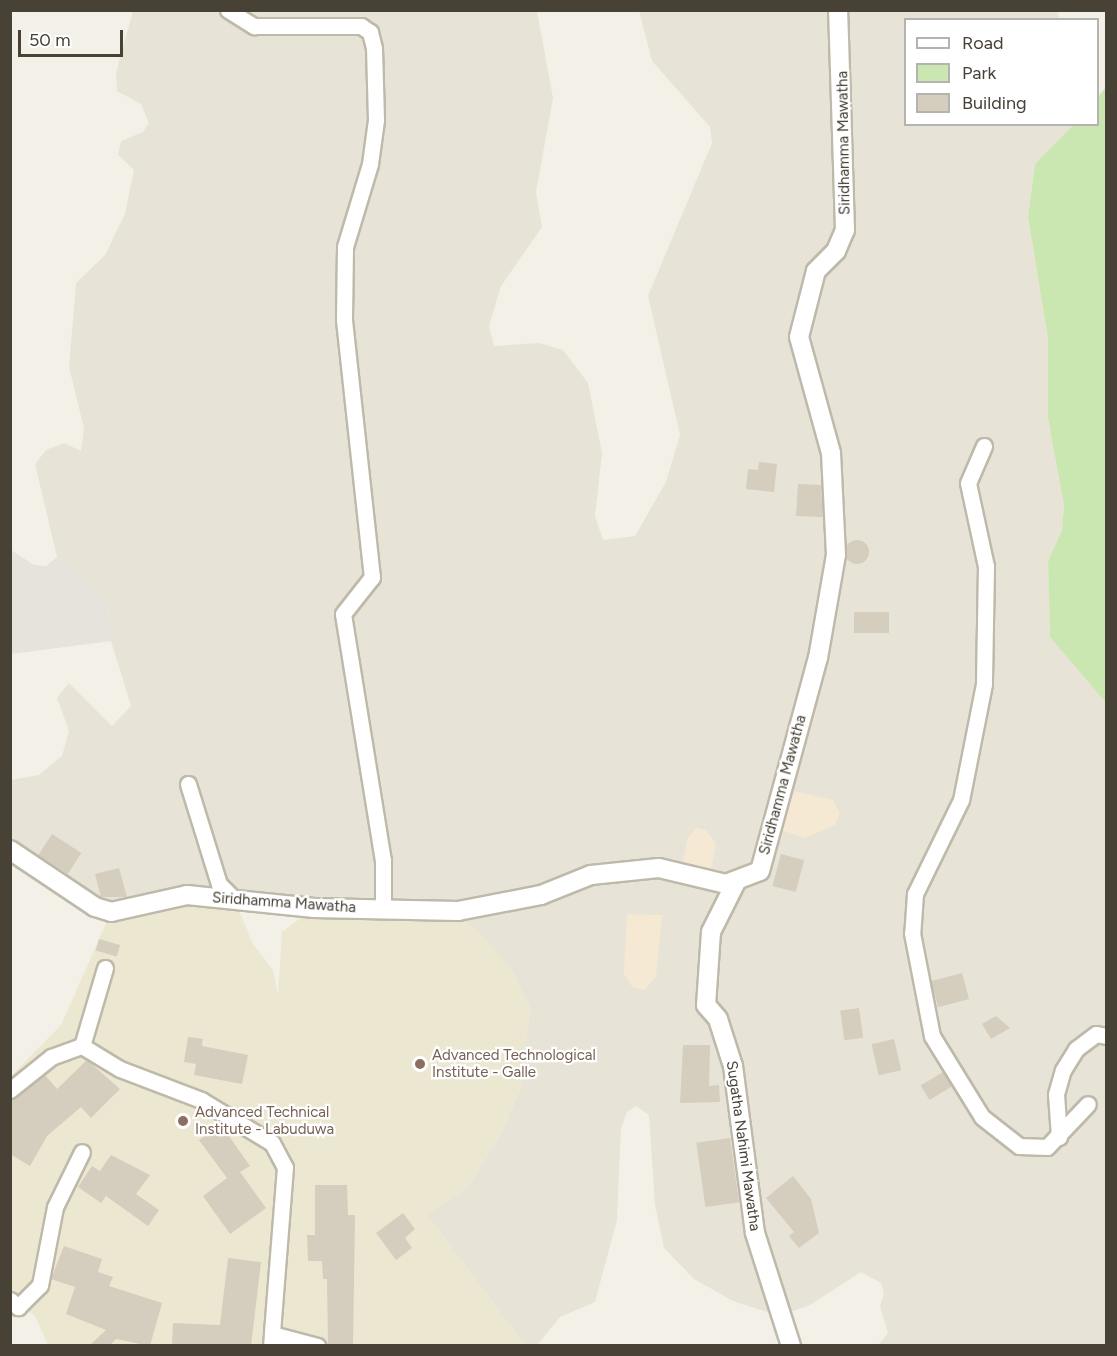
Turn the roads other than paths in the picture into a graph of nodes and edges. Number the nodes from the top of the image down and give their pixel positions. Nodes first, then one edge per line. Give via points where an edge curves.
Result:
1 (228, 10) edge
2 (838, 10) edge
3 (984, 446) dead end
4 (188, 784) dead end
5 (10, 850) edge
6 (736, 882) junction
7 (234, 899) junction
8 (383, 909) junction
9 (105, 968) dead end
10 (1107, 1036) edge
11 (82, 1046) junction
12 (10, 1090) edge
13 (1088, 1104) dead end
14 (1059, 1137) junction
15 (82, 1152) dead end
16 (10, 1300) edge
17 (272, 1340) edge
18 (317, 1346) edge
19 (791, 1346) edge

1 - 8 street via 254,26 361,26 370,32 374,48 376,120 370,164 345,247 344,320 372,577 343,614 383,860
2 - 6 street, Siridhamma Mawatha via 845,230 836,251 816,271 799,337 831,453 836,555 818,658 760,871
3 - 14 street via 968,483 986,566 984,684 961,800 915,894 912,933 932,1036 982,1117 1019,1146 1047,1147
4 - 7 street via 219,884
5 - 7 street, Siridhamma Mawatha via 95,908 111,912 187,895
6 - 8 street, Siridhamma Mawatha via 659,868 591,875 541,895 458,911
6 - 19 street, Sugatha Nahimi Mawatha via 711,932 706,1005 718,1019 733,1066 755,1233
7 - 8 street, Siridhamma Mawatha
9 - 11 street
10 - 14 street via 1096,1034 1076,1049 1063,1070 1056,1094
11 - 12 street via 51,1057
11 - 17 street via 120,1069 201,1101 272,1143 285,1167 285,1206
13 - 14 street
15 - 16 street via 55,1207 40,1285 18,1307
17 - 18 street

